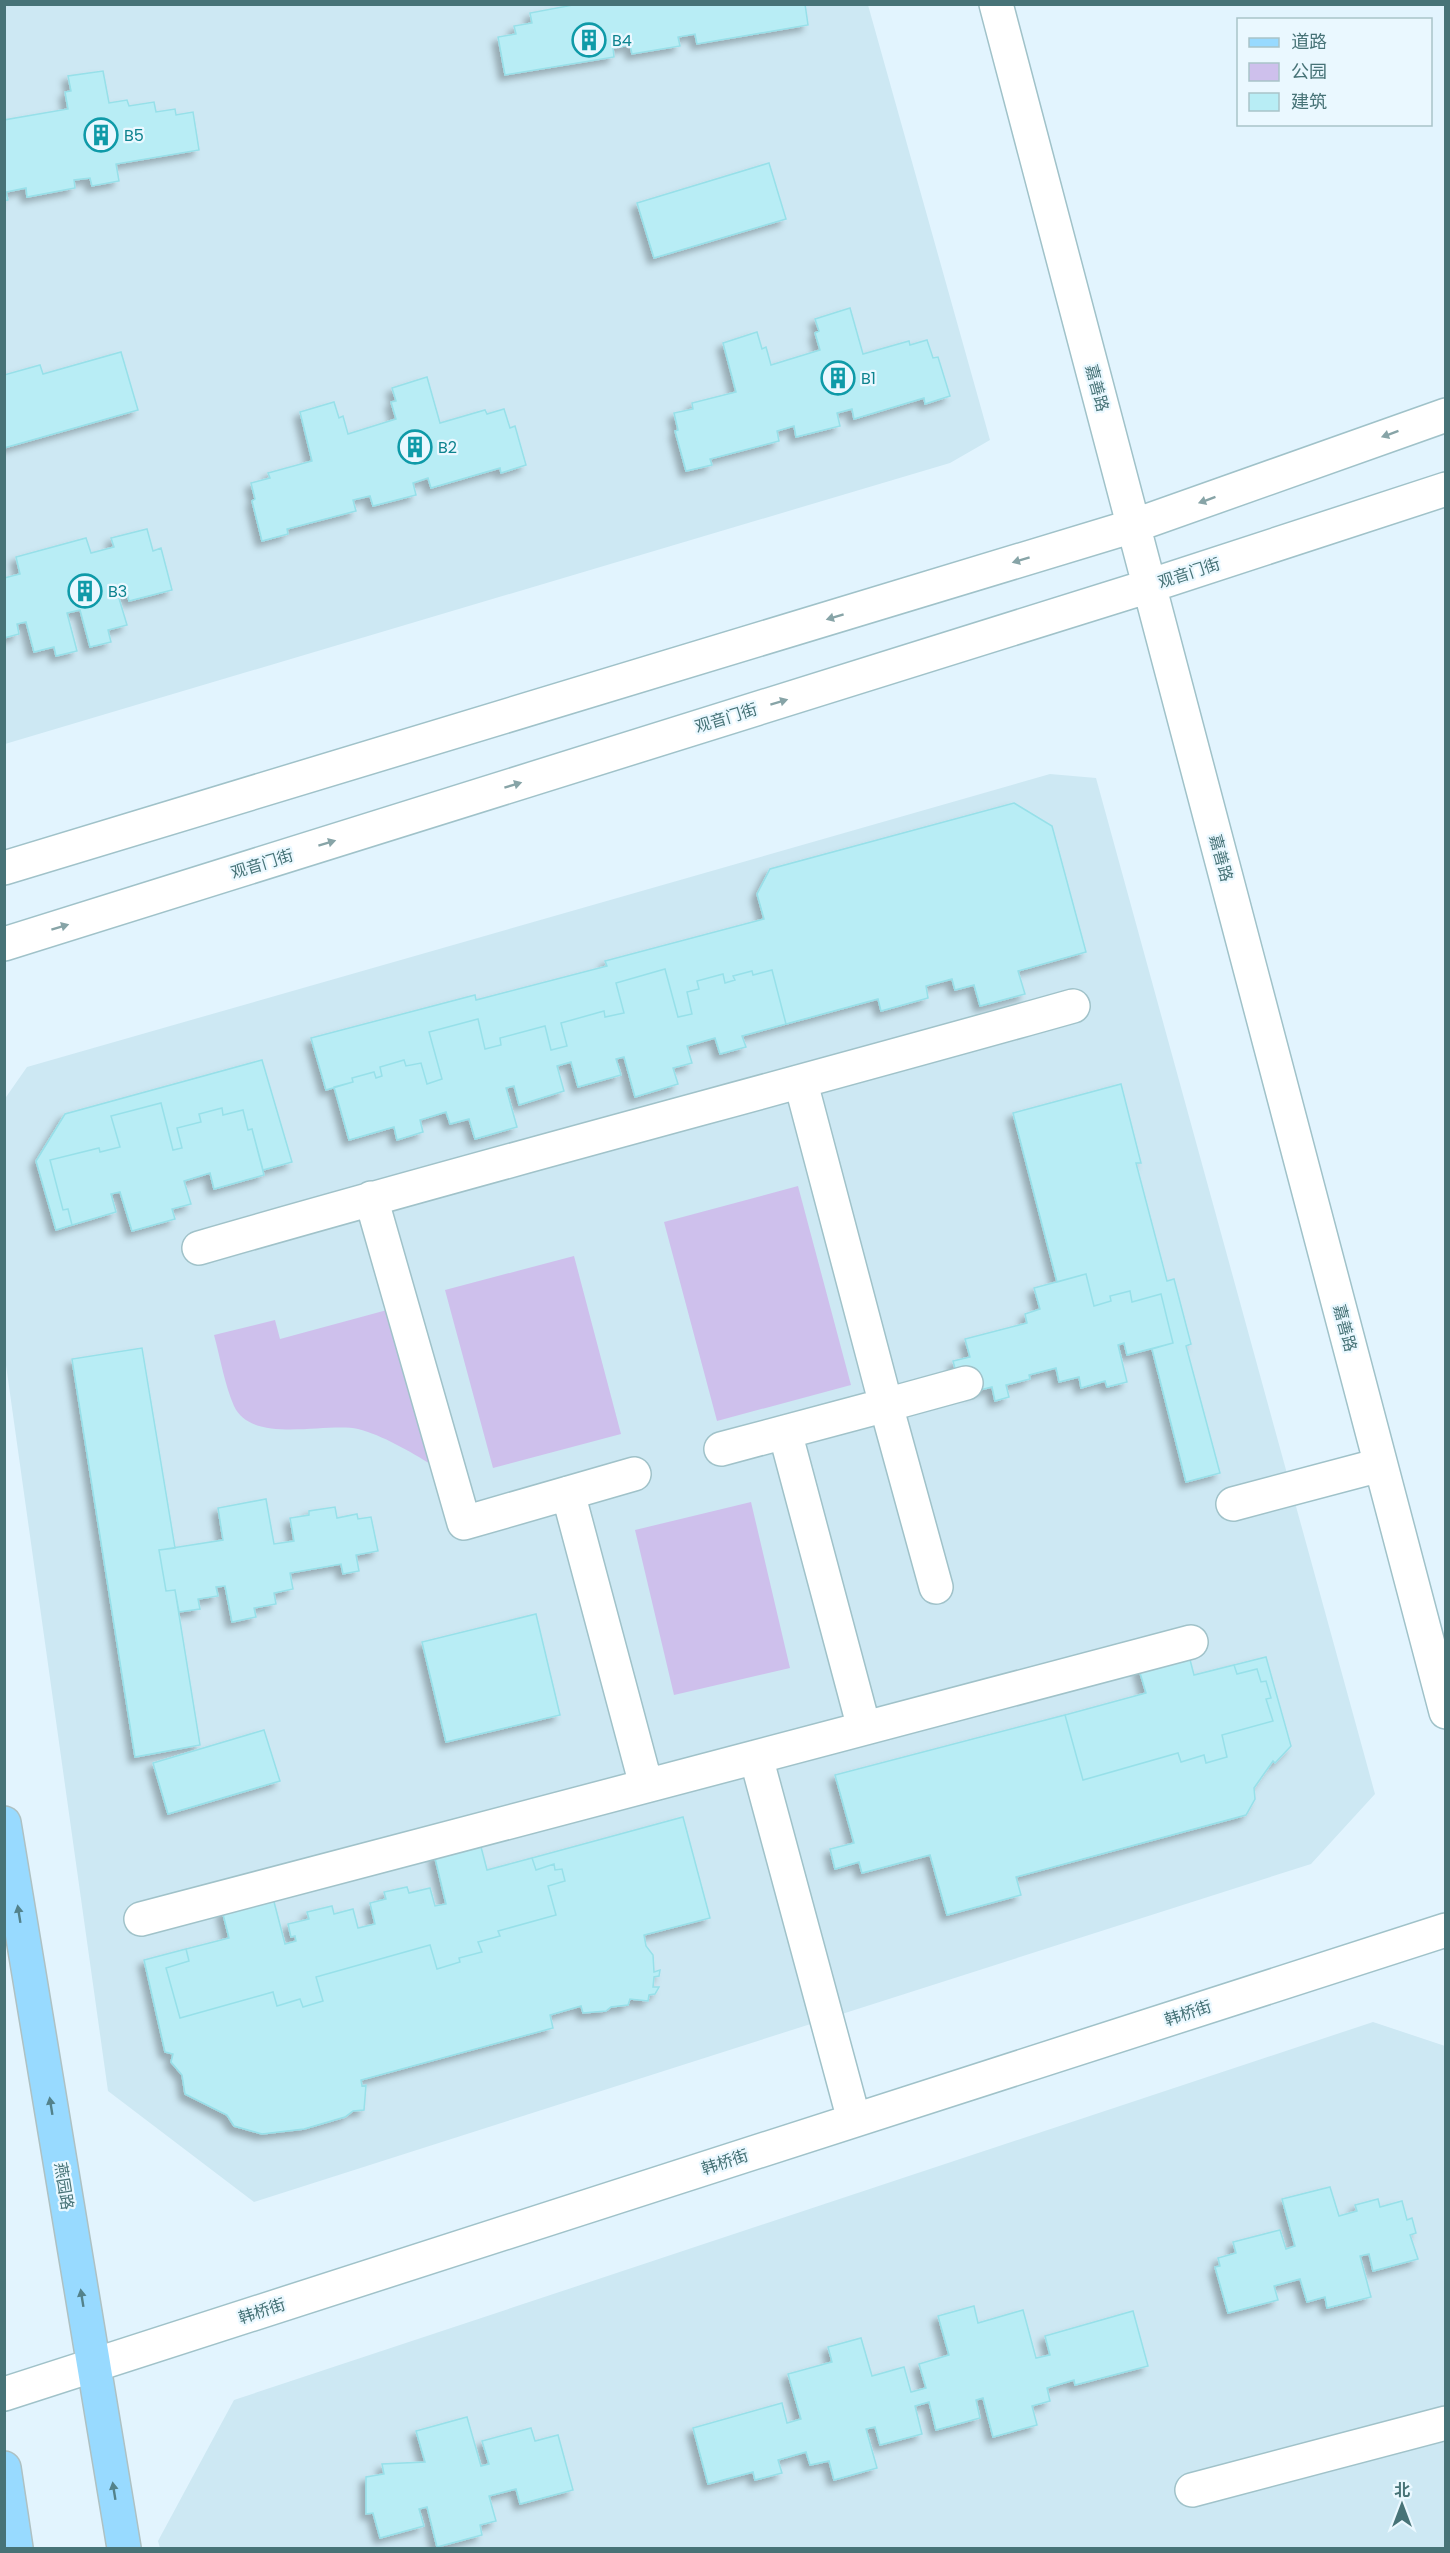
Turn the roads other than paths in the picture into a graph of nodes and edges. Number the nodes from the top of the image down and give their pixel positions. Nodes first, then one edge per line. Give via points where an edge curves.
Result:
1 (996, 4) edge
2 (1446, 415) edge
3 (1446, 489) edge
4 (1133, 526) junction
5 (1149, 586) junction
6 (4, 868) edge
7 (4, 944) edge
8 (1073, 1006) dead end
9 (801, 1083) junction
10 (371, 1198) junction
11 (199, 1248) dead end
12 (966, 1383) dead end
13 (886, 1405) junction
14 (785, 1432) junction
15 (721, 1449) dead end
16 (1380, 1465) junction
17 (634, 1474) dead end
18 (568, 1493) junction
19 (1233, 1504) dead end
20 (936, 1587) dead end
21 (1191, 1641) dead end
22 (1446, 1712) edge
23 (864, 1728) junction
24 (756, 1757) junction
25 (646, 1785) junction
26 (4, 1823) edge
27 (141, 1919) dead end
28 (1446, 1930) edge
29 (854, 2120) junction
30 (93, 2365) junction
31 (4, 2394) edge
32 (1446, 2423) edge
33 (4, 2468) edge
34 (1192, 2490) dead end
35 (16, 2548) edge
36 (124, 2548) edge

1 - 4 street, 嘉善路
2 -> 4 street
3 - 5 street, 观音门街
4 - 5 street, 嘉善路
4 -> 6 street
7 -> 5 street, 观音门街
5 - 16 street, 嘉善路
8 - 9 street
9 - 10 street
9 - 13 street
10 - 11 street
10 - 18 street via 464,1522
12 - 13 street
13 - 14 street
13 - 20 street
14 - 15 street
14 - 23 street
16 - 19 street
16 - 22 street, 嘉善路
17 - 18 street
18 - 25 street
21 - 23 street
23 - 24 street
24 - 25 street
24 - 29 street
25 - 27 street
30 -> 26 main road, 燕园路
28 - 29 street, 韩桥街
29 - 30 street, 韩桥街
30 - 31 street, 韩桥街
36 -> 30 main road, 燕园路
32 - 34 street
33 - 35 main road

